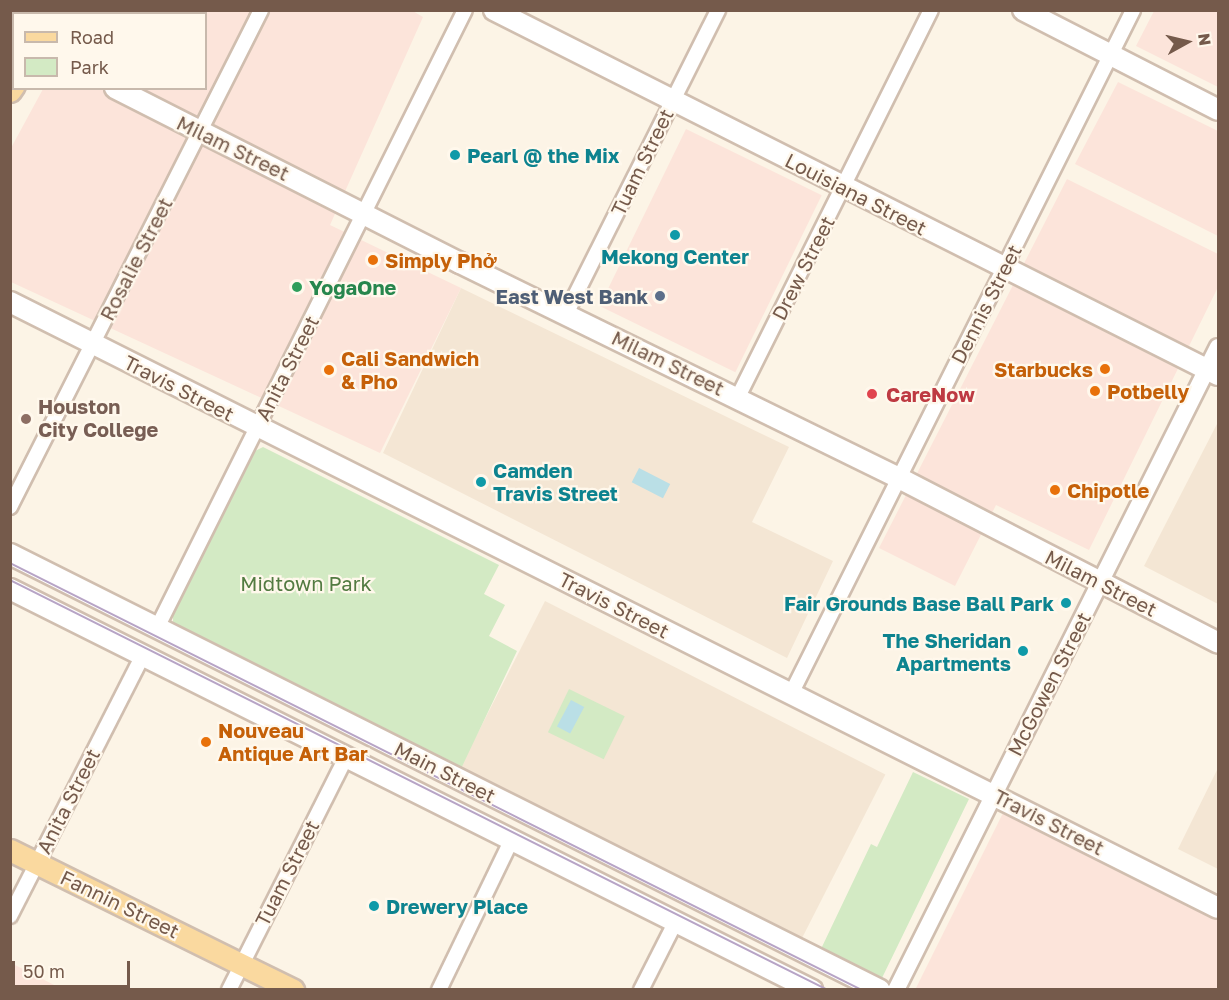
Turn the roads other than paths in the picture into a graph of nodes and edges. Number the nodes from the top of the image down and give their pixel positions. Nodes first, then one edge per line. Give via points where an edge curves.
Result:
1 (261, 10) edge
2 (465, 10) edge
3 (494, 10) edge
4 (718, 10) edge
5 (931, 10) edge
6 (1023, 10) edge
7 (1133, 10) edge
8 (1111, 55) junction
9 (119, 90) edge
10 (672, 101) junction
11 (1218, 110) edge
12 (200, 132) junction
13 (843, 187) junction
14 (364, 213) junction
15 (1003, 270) junction
16 (10, 302) edge
17 (566, 314) junction
18 (93, 344) junction
19 (1218, 347) edge
20 (1213, 372) edge
21 (738, 397) junction
22 (257, 428) junction
23 (899, 478) junction
24 (10, 507) edge
25 (10, 554) edge
26 (1100, 583) junction
27 (10, 589) edge
28 (157, 628) junction
29 (1218, 644) edge
30 (143, 655) junction
31 (791, 694) junction
32 (346, 757) junction
33 (993, 795) junction
34 (512, 840) junction
35 (10, 850) edge
36 (37, 863) junction
37 (1218, 908) edge
38 (10, 916) edge
39 (676, 921) junction
40 (242, 963) junction
41 (229, 990) edge
42 (293, 990) edge
43 (439, 990) edge
44 (641, 990) edge
45 (812, 990) edge
46 (880, 990) edge
47 (896, 990) edge

1 - 12 street, Rosalie Street
2 - 14 street, Anita Street
3 - 10 main road, Louisiana Street
4 - 10 street, Tuam Street
5 - 13 street, Drew Street
6 - 8 main road
7 - 8 street, Dennis Street
8 - 11 main road
8 - 15 street, Dennis Street
9 - 12 main road, Milam Street
10 - 13 main road, Louisiana Street
10 - 17 street, Tuam Street
12 - 14 main road, Milam Street
12 - 18 street, Rosalie Street
13 - 15 main road, Louisiana Street
13 - 21 street, Drew Street
14 - 17 main road, Milam Street
14 - 22 street, Anita Street
15 - 20 main road, Louisiana Street
15 - 23 street, Dennis Street
16 - 18 main road, Travis Street
17 - 21 main road, Milam Street
18 - 22 main road, Travis Street
18 - 24 street, Rosalie Street
19 - 20 street, McGowen Street
20 - 26 street, McGowen Street
21 - 23 main road, Milam Street
22 - 28 street, Anita Street
22 - 31 main road, Travis Street
23 - 26 main road, Milam Street
23 - 31 street, Dennis Street
25 - 28 main road, Main Street
26 - 29 main road, Milam Street
26 - 33 street, McGowen Street
27 - 30 main road, Main Street
28 - 46 main road, Main Street
30 - 32 main road, Main Street
30 - 36 street, Anita Street
31 - 33 main road, Travis Street
32 - 34 main road, Main Street
32 - 40 street, Tuam Street
33 - 37 main road, Travis Street
33 - 47 street, McGowen Street
34 - 39 main road, Main Street
34 - 43 street
35 - 36 main road, Fannin Street
36 - 38 street, Anita Street
36 - 40 main road, Fannin Street
39 - 44 street
39 - 45 main road, Main Street
40 - 41 street, Tuam Street
40 - 42 main road, Fannin Street

